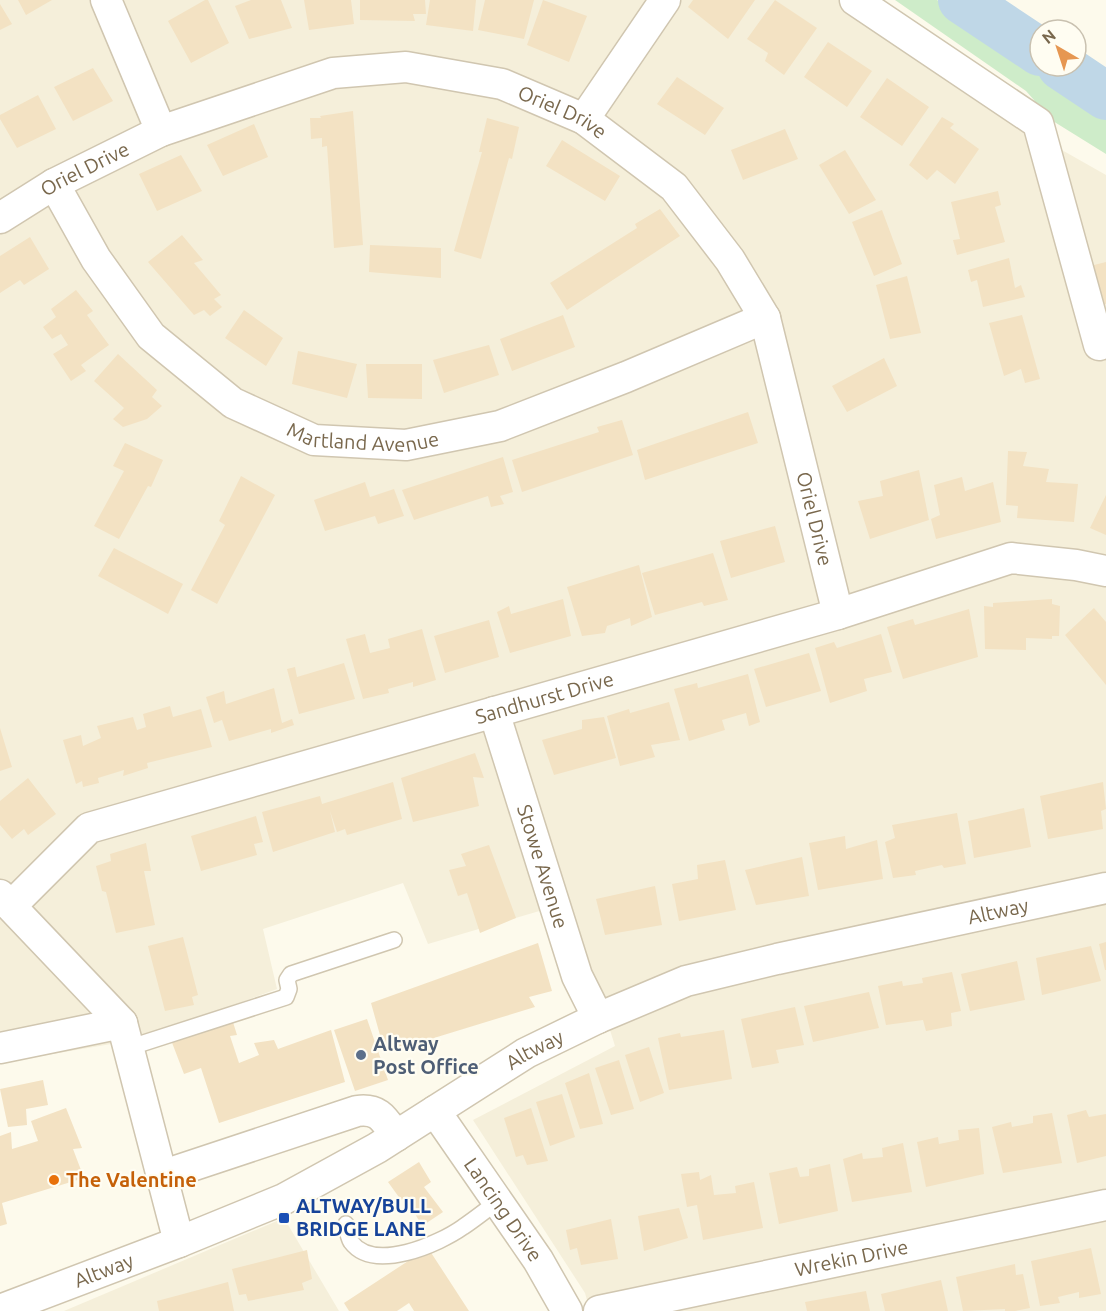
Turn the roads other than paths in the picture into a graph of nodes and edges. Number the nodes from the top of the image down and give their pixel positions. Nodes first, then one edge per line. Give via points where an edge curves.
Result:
1 (106, 0) edge
2 (665, 0) edge
3 (855, 0) edge
4 (584, 119) junction
5 (161, 131) junction
6 (54, 184) junction
7 (0, 218) edge
8 (765, 318) junction
9 (1106, 344) edge
10 (1106, 571) edge
11 (838, 614) junction
12 (494, 712) junction
13 (1106, 888) edge
14 (5, 901) edge
15 (394, 940) dead end
16 (598, 1018) junction
17 (125, 1036) junction
18 (0, 1048) edge
19 (435, 1111) junction
20 (396, 1136) junction
21 (161, 1176) junction
22 (497, 1202) junction
23 (1106, 1205) edge
24 (346, 1224) dead end
25 (178, 1242) junction
26 (0, 1310) edge
27 (567, 1311) edge
28 (598, 1311) edge

1 - 5 street
2 - 4 street
3 - 9 street via 1038,123 1099,345
4 - 5 street, Oriel Drive via 502,84 406,67 333,73
4 - 8 street, Oriel Drive via 674,187 730,260
5 - 6 street, Oriel Drive
6 - 7 street, Oriel Drive
6 - 8 street, Martland Avenue via 96,259 151,336 233,403 314,440 406,445 500,426
8 - 11 street, Oriel Drive
10 - 11 street, Sandhurst Drive via 1011,558
11 - 12 street, Sandhurst Drive
12 - 14 street, Sandhurst Drive via 89,828
12 - 16 street, Stowe Avenue via 577,976
13 - 16 street, Altway via 686,981
14 - 17 street
15 - 17 lane via 291,975 286,997
16 - 19 street, Altway via 526,1053
17 - 18 street
17 - 21 street
19 - 20 street, Altway
19 - 22 street, Lancing Drive
20 - 21 street via 380,1115 370,1109 357,1111
20 - 25 street, Altway via 284,1199
21 - 25 street
22 - 24 lane via 461,1228 410,1252 381,1256 357,1248 349,1240
22 - 27 street, Lancing Drive via 538,1260
23 - 28 street, Wrekin Drive
25 - 26 street, Altway

